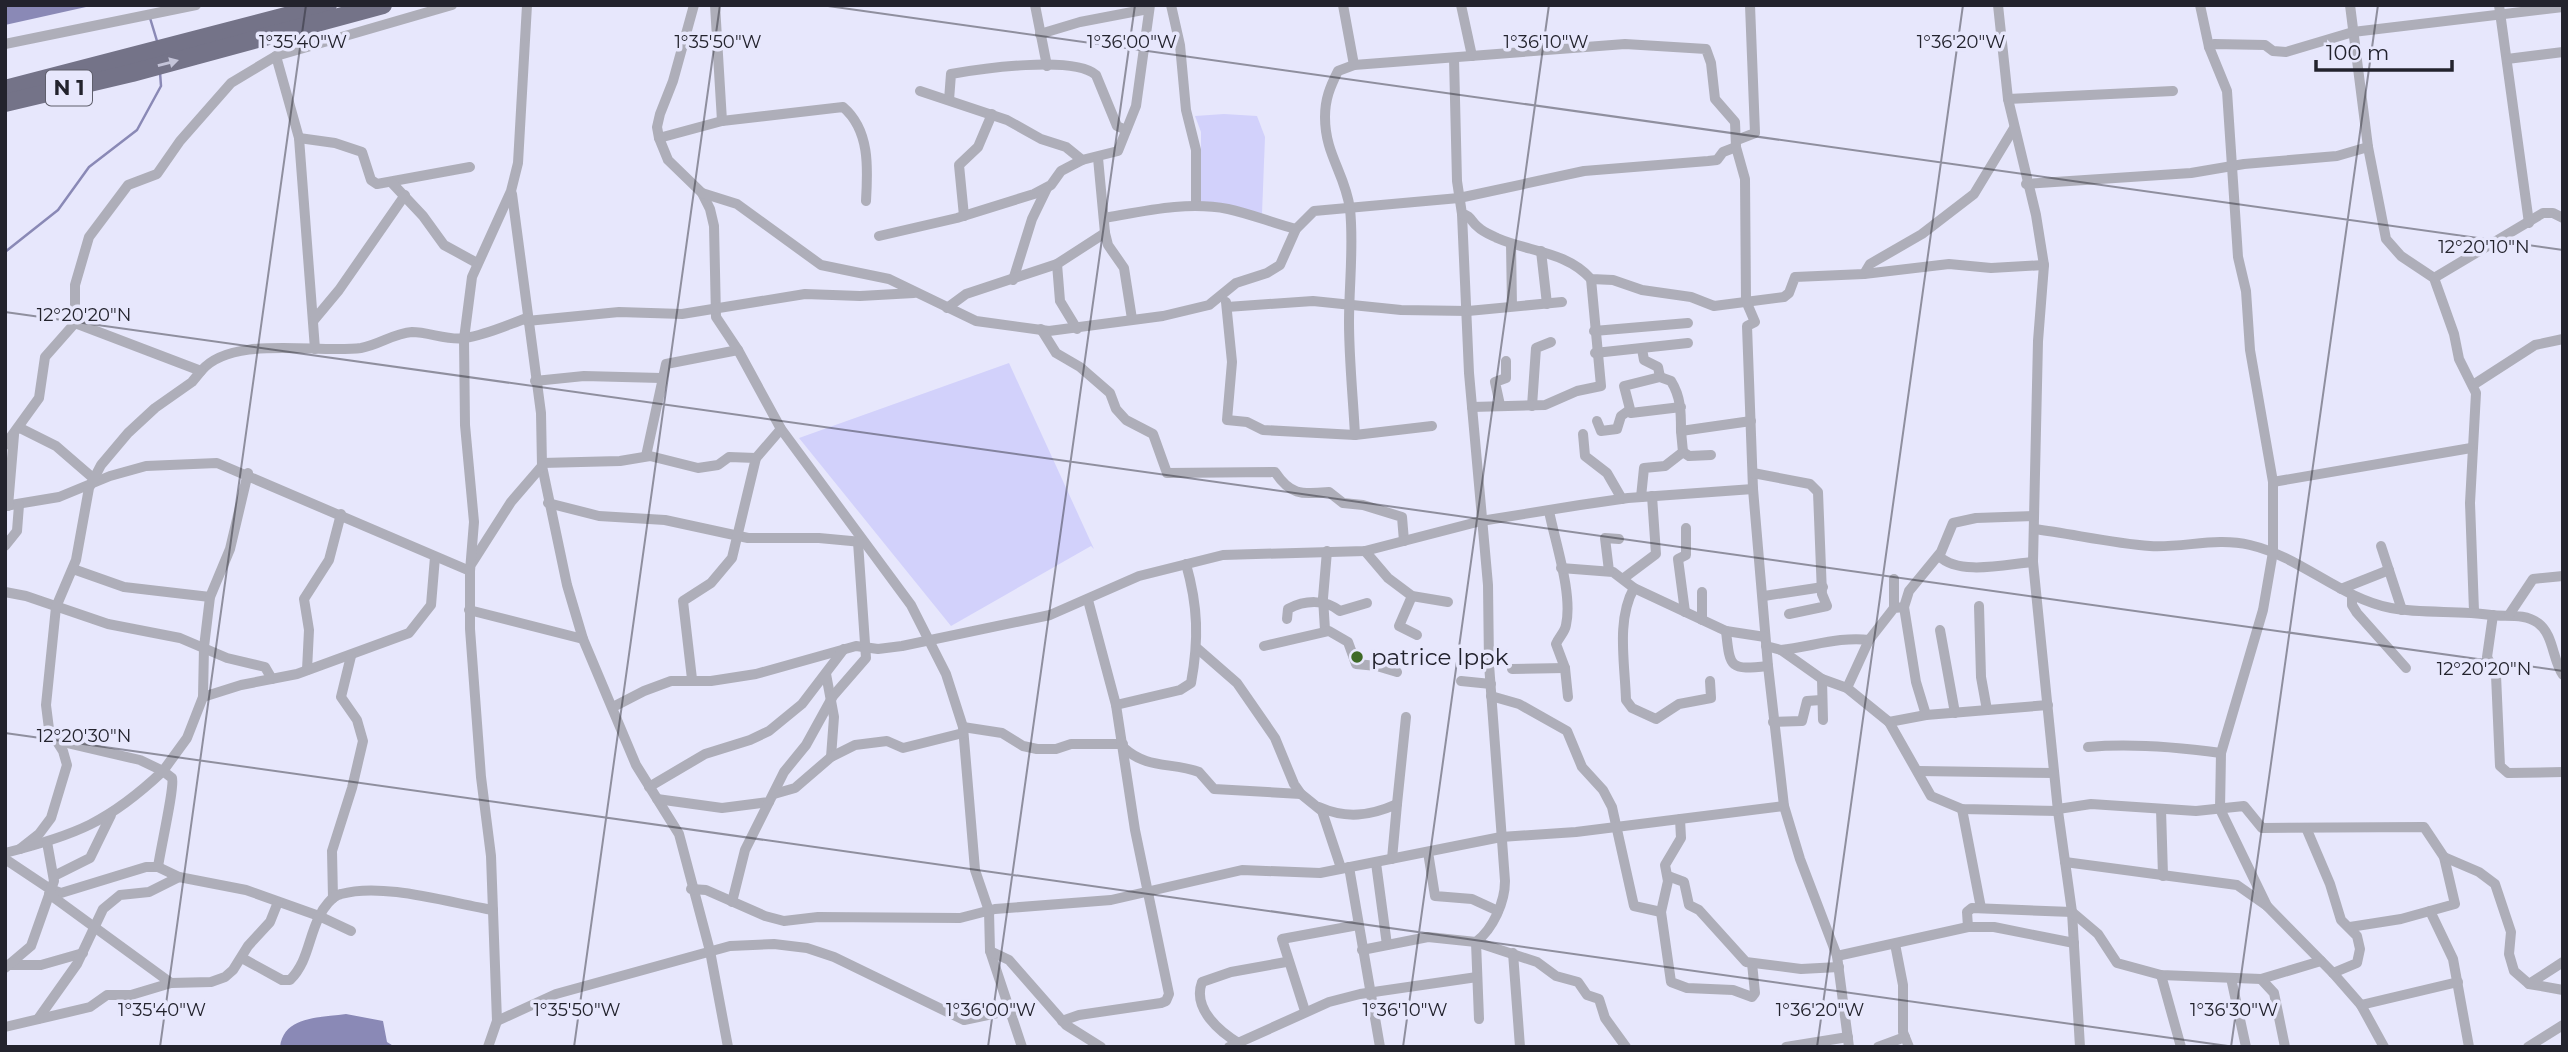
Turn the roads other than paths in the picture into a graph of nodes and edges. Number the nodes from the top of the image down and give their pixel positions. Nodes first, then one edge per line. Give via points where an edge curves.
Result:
1 (196, 5) edge
2 (328, 5) edge
3 (383, 5) edge
4 (452, 5) edge
5 (527, 5) edge
6 (694, 5) edge
7 (715, 5) edge
8 (1035, 5) edge
9 (1171, 5) edge
10 (1343, 5) edge
11 (1461, 5) edge
12 (1750, 5) edge
13 (1998, 5) edge
14 (2200, 5) edge
15 (2350, 5) edge
16 (1149, 7) edge
17 (2563, 7) edge
18 (2500, 10) edge
19 (2353, 32) junction
20 (1041, 34) junction
21 (5, 44) edge
22 (202, 47) junction
23 (2209, 47) junction
24 (2563, 52) edge
25 (276, 56) junction
26 (1472, 56) junction
27 (1454, 58) junction
28 (2507, 59) junction
29 (130, 65) junction
30 (1354, 65) junction
31 (1047, 66) junction
32 (5, 89) edge
33 (920, 91) dead end
34 (2172, 91) dead end
35 (2008, 99) junction
36 (949, 100) junction
37 (5, 103) edge
38 (992, 114) junction
39 (723, 121) junction
40 (2014, 128) junction
41 (1126, 130) junction
42 (299, 138) junction
43 (659, 138) junction
44 (1736, 143) junction
45 (2368, 147) junction
46 (1098, 158) junction
47 (1082, 160) junction
48 (2230, 166) junction
49 (470, 167) dead end
50 (391, 183) junction
51 (2026, 184) junction
52 (1047, 188) junction
53 (511, 191) junction
54 (702, 193) junction
55 (405, 195) junction
56 (1459, 198) junction
57 (866, 201) dead end
58 (1196, 206) junction
59 (1350, 209) junction
60 (1462, 214) junction
61 (964, 216) junction
62 (1104, 218) junction
63 (2563, 218) edge
64 (2529, 222) junction
65 (1296, 229) junction
66 (1105, 233) junction
67 (879, 236) dead end
68 (1511, 244) junction
69 (1541, 251) junction
70 (477, 263) junction
71 (1057, 264) junction
72 (2044, 265) junction
73 (1864, 274) junction
74 (2434, 278) junction
75 (1013, 279) junction
76 (1591, 279) junction
77 (916, 293) junction
78 (1225, 295) junction
79 (1746, 301) junction
80 (1562, 302) dead end
81 (1547, 304) junction
82 (1349, 306) junction
83 (1512, 306) junction
84 (1227, 307) junction
85 (714, 308) junction
86 (947, 308) junction
87 (1468, 311) junction
88 (1132, 319) junction
89 (314, 320) junction
90 (527, 320) junction
91 (75, 323) junction
92 (1688, 323) dead end
93 (1652, 326) junction
94 (1041, 329) junction
95 (1077, 329) junction
96 (1594, 331) junction
97 (464, 339) junction
98 (2563, 339) edge
99 (1551, 342) dead end
100 (1688, 344) dead end
101 (1655, 347) junction
102 (315, 349) junction
103 (1642, 349) junction
104 (738, 350) junction
105 (1595, 353) junction
106 (1506, 361) dead end
107 (201, 372) junction
108 (1660, 377) junction
109 (661, 378) junction
110 (536, 381) junction
111 (2473, 385) junction
112 (1500, 405) junction
113 (1532, 406) junction
114 (1472, 407) junction
115 (1681, 407) junction
116 (1628, 411) junction
117 (1597, 421) dead end
118 (1751, 421) junction
119 (1432, 426) dead end
120 (781, 429) junction
121 (17, 431) junction
122 (1681, 431) junction
123 (1583, 434) dead end
124 (1354, 435) junction
125 (5, 445) edge
126 (2472, 448) junction
127 (1683, 452) junction
128 (1711, 455) dead end
129 (646, 456) junction
130 (756, 458) junction
131 (542, 465) junction
132 (1753, 473) junction
133 (248, 474) junction
134 (2273, 481) junction
135 (91, 483) junction
136 (1753, 489) junction
137 (1646, 496) junction
138 (1622, 499) junction
139 (548, 503) junction
140 (11, 505) edge
141 (1549, 511) junction
142 (341, 514) junction
143 (2034, 516) junction
144 (1481, 521) junction
145 (1686, 528) dead end
146 (2034, 529) junction
147 (739, 536) junction
148 (1619, 539) dead end
149 (1404, 541) junction
150 (860, 542) junction
151 (2381, 545) dead end
152 (5, 546) edge
153 (1327, 551) junction
154 (1365, 551) junction
155 (2273, 552) junction
156 (1939, 556) junction
157 (435, 557) junction
158 (2033, 562) junction
159 (1186, 564) junction
160 (470, 568) junction
161 (1562, 568) junction
162 (73, 569) junction
163 (2389, 570) junction
164 (1609, 571) junction
165 (2563, 576) edge
166 (1624, 578) junction
167 (1894, 579) dead end
168 (1823, 587) junction
169 (1634, 588) junction
170 (2341, 589) junction
171 (5, 592) edge
172 (1702, 592) dead end
173 (1412, 596) junction
174 (1764, 596) junction
175 (2352, 596) junction
176 (210, 597) junction
177 (1088, 600) junction
178 (1323, 602) junction
179 (1448, 602) dead end
180 (1367, 603) dead end
181 (1979, 606) dead end
182 (56, 607) junction
183 (1899, 607) junction
184 (470, 610) junction
185 (2402, 610) junction
186 (2474, 611) junction
187 (1685, 612) junction
188 (1789, 614) dead end
189 (2493, 615) junction
190 (2509, 615) junction
191 (1287, 618) dead end
192 (1702, 620) junction
193 (1325, 630) junction
194 (1940, 630) dead end
195 (1726, 631) junction
196 (1416, 635) dead end
197 (583, 639) junction
198 (930, 639) junction
199 (1869, 640) junction
200 (1765, 641) junction
201 (1264, 646) dead end
202 (204, 647) junction
203 (866, 647) junction
204 (844, 649) junction
205 (1198, 649) junction
206 (1781, 650) junction
207 (351, 656) junction
208 (1768, 666) junction
209 (1512, 668) dead end
210 (1565, 668) junction
211 (2406, 668) dead end
212 (307, 670) junction
213 (1397, 672) dead end
214 (826, 674) junction
215 (2563, 675) edge
216 (692, 679) junction
217 (1822, 679) junction
218 (272, 680) junction
219 (1461, 681) dead end
220 (1710, 681) dead end
221 (1490, 684) junction
222 (1847, 688) junction
223 (833, 696) junction
224 (1491, 696) junction
225 (203, 697) junction
226 (1568, 698) dead end
227 (1821, 700) junction
228 (1116, 705) junction
229 (2048, 705) junction
230 (613, 707) junction
231 (1987, 710) junction
232 (1955, 713) junction
233 (1926, 715) junction
234 (1406, 717) dead end
235 (1823, 720) dead end
236 (1773, 722) junction
237 (1889, 722) junction
238 (963, 730) junction
239 (54, 740) junction
240 (1123, 746) junction
241 (2088, 747) dead end
242 (2221, 753) junction
243 (831, 757) junction
244 (163, 771) junction
245 (1919, 771) junction
246 (2563, 772) edge
247 (2054, 773) junction
248 (649, 787) junction
249 (1301, 794) junction
250 (772, 798) junction
251 (657, 799) junction
252 (1397, 804) junction
253 (1784, 806) junction
254 (1318, 807) junction
255 (1962, 809) junction
256 (2161, 809) junction
257 (2220, 809) junction
258 (2058, 810) junction
259 (111, 816) junction
260 (1680, 819) junction
261 (1616, 828) junction
262 (2306, 830) junction
263 (1502, 837) junction
264 (47, 842) junction
265 (20, 849) junction
266 (1428, 852) junction
267 (5, 853) edge
268 (2444, 857) junction
269 (5, 859) edge
270 (1392, 859) junction
271 (2065, 862) junction
272 (1376, 863) junction
273 (158, 867) junction
274 (1345, 868) junction
275 (54, 876) junction
276 (1668, 876) junction
277 (2163, 876) junction
278 (179, 877) junction
279 (691, 889) junction
280 (1146, 890) junction
281 (49, 892) junction
282 (333, 898) junction
283 (278, 902) junction
284 (732, 902) junction
285 (2267, 906) junction
286 (1981, 908) junction
287 (493, 910) junction
288 (989, 911) junction
289 (1498, 911) junction
290 (2430, 911) junction
291 (1661, 912) junction
292 (2072, 912) junction
293 (319, 916) junction
294 (1358, 925) junction
295 (95, 926) junction
296 (1968, 927) junction
297 (2350, 927) junction
298 (351, 930) dead end
299 (1476, 942) junction
300 (2074, 943) junction
301 (1895, 944) junction
302 (1387, 945) junction
303 (1362, 950) junction
304 (710, 951) junction
305 (990, 951) junction
306 (83, 953) junction
307 (1513, 953) junction
308 (242, 958) junction
309 (2321, 961) junction
310 (1286, 962) junction
311 (1838, 962) junction
312 (2563, 962) edge
313 (1752, 963) junction
314 (7, 967) edge
315 (2333, 973) junction
316 (2161, 975) junction
317 (1478, 977) junction
318 (2231, 978) junction
319 (2261, 979) junction
320 (2458, 982) junction
321 (171, 984) junction
322 (2529, 984) junction
323 (2563, 990) edge
324 (1369, 993) junction
325 (2361, 1005) junction
326 (1012, 1010) junction
327 (1305, 1011) junction
328 (37, 1019) junction
329 (1479, 1019) dead end
330 (497, 1021) junction
331 (1062, 1021) junction
332 (2563, 1025) edge
333 (5, 1027) edge
334 (1849, 1042) edge
335 (1907, 1042) edge
336 (1237, 1045) edge
337 (1379, 1046) edge
338 (488, 1047) edge
339 (728, 1047) edge
340 (1022, 1047) edge
341 (1101, 1047) edge
342 (1520, 1047) edge
343 (1626, 1047) edge
344 (1786, 1047) edge
345 (1878, 1047) edge
346 (2080, 1047) edge
347 (2181, 1047) edge
348 (2246, 1047) edge
349 (2285, 1047) edge
350 (2384, 1047) edge
351 (2469, 1047) edge
352 (2528, 1047) edge

1 - 21 street
2 - 22 highway, N 1
3 - 22 highway, N 1
4 - 25 street
5 - 53 street via 520,143
6 - 43 street via 660,114
7 - 39 street
8 - 20 street
9 - 58 street via 1196,150
10 - 30 street
11 - 26 street
12 - 44 street via 1755,133
13 - 35 street
14 - 23 street
15 - 19 street
16 - 20 street
16 - 41 street via 1137,99
17 - 18 street
18 - 19 street
18 - 28 street
19 - 23 street via 2286,52 2265,45
19 - 45 street
20 - 31 street
22 - 29 highway, N 1
23 - 48 street via 2227,91
24 - 28 street
25 - 42 street
25 - 91 street via 231,83 157,174 134,181 118,195 85,245 75,285
26 - 27 street
26 - 44 street via 1644,43 1706,49 1715,99 1735,121
27 - 30 street
27 - 56 street
28 - 64 street
29 - 32 highway, N 1
29 - 37 highway, N 1
30 - 59 street via 1338,71 1325,105 1328,148 1343,176
31 - 36 street via 996,66 951,74
31 - 41 street via 1094,72 1117,126
33 - 36 street
34 - 35 street
35 - 40 street
36 - 38 street
38 - 47 street via 1066,147
38 - 61 street via 978,147 959,165
39 - 43 street
39 - 57 street via 843,107 866,147
40 - 51 street
40 - 73 street via 1974,194 1922,234 1870,264
41 - 46 street via 1120,150
42 - 50 street via 362,152 374,183
42 - 89 street
43 - 54 street via 673,166
44 - 56 street via 1708,161 1584,171
44 - 79 street via 1745,178
45 - 48 street via 2337,156
45 - 74 street via 2386,239 2401,256
46 - 47 street
46 - 62 street
47 - 52 street via 1061,171
48 - 51 street via 2172,175
48 - 134 street via 2250,349
49 - 50 street
50 - 55 street
51 - 72 street
52 - 61 street
52 - 75 street
53 - 70 street
53 - 90 street
54 - 77 street via 737,204 821,265 889,279
54 - 85 street via 714,226
55 - 70 street via 444,245
55 - 89 street
56 - 59 street
56 - 60 street
58 - 62 street
58 - 65 street via 1228,209
59 - 65 street via 1314,211
59 - 82 street
60 - 68 street via 1478,228
60 - 87 street
61 - 67 street
62 - 66 street
63 - 64 street via 2543,213
64 - 74 street
65 - 78 street via 1280,265 1236,283
66 - 71 street
66 - 88 street via 1124,268
68 - 69 street
68 - 83 street
69 - 76 street via 1577,265
69 - 81 street
70 - 97 street
71 - 75 street
71 - 95 street via 1063,310
72 - 73 street via 1991,268 1949,264
72 - 143 street
73 - 79 street via 1795,277 1784,297
74 - 111 street via 2459,359
75 - 86 street via 967,295
76 - 79 street via 1691,297 1714,306
76 - 96 street
77 - 85 street via 804,294
77 - 86 street
78 - 84 street
78 - 88 street via 1209,306 1187,312
79 - 118 street via 1755,322 1746,326
80 - 81 street
81 - 83 street
82 - 84 street via 1313,301
82 - 87 street
82 - 124 street
83 - 87 street
84 - 124 street via 1232,362 1227,420 1266,430
85 - 90 street via 682,314 619,312
85 - 104 street
86 - 94 street via 976,321
87 - 114 street
88 - 95 street
89 - 102 street
90 - 97 street
90 - 110 street
91 - 107 street
91 - 121 street via 46,357 39,398
92 - 93 street
93 - 96 street
93 - 101 street
94 - 95 street
94 - 149 street via 1056,354 1080,367 1110,393 1126,420 1153,434 1167,473 1275,472 1288,489 1305,494 1329,492 1343,503 1402,517
96 - 105 street
97 - 102 street via 408,332 364,348
97 - 160 street via 465,425 474,522
98 - 111 street via 2535,345
99 - 113 street via 1536,348
100 - 101 street
101 - 103 street
102 - 107 street via 287,345 243,352 216,359
103 - 105 street
103 - 108 street via 1644,360 1656,365
104 - 109 street via 666,364
104 - 120 street
105 - 113 street via 1601,387
106 - 112 street via 1506,378 1495,382
107 - 135 street via 128,433
108 - 115 street via 1671,381
108 - 116 street via 1624,386
109 - 110 street via 584,376
109 - 129 street
110 - 131 street
111 - 126 street
112 - 113 street
112 - 114 street
114 - 144 street
115 - 116 street via 1638,415
115 - 122 street
116 - 117 street via 1617,429 1600,431
118 - 122 street
118 - 132 street
119 - 124 street
120 - 130 street
120 - 150 street
121 - 125 street
121 - 135 street via 56,446
121 - 140 street
122 - 127 street
123 - 138 street via 1585,456 1607,473
126 - 134 street
126 - 186 street
127 - 128 street
127 - 137 street via 1665,466 1644,468
129 - 130 street via 698,468 718,465 729,457
129 - 131 street
130 - 147 street
131 - 139 street
131 - 160 street via 511,502
132 - 136 street
132 - 168 street via 1810,484 1818,492
133 - 135 street via 218,463 193,462 128,470
133 - 142 street
133 - 176 street via 230,549
134 - 155 street
135 - 140 street
135 - 162 street
136 - 137 street
136 - 174 street
137 - 138 street
137 - 166 street via 1656,555
138 - 141 street
139 - 147 street via 599,516 665,520
139 - 197 street
140 - 152 street via 17,531
141 - 144 street
141 - 161 street
142 - 157 street
142 - 212 street via 329,560 304,599 309,629
143 - 146 street
143 - 156 street via 1957,521
144 - 149 street
144 - 221 street
145 - 187 street via 1686,555 1678,559
146 - 155 street via 2148,546 2220,540
146 - 158 street
147 - 150 street
147 - 216 street via 726,567 682,601
148 - 164 street via 1605,538
149 - 154 street
150 - 198 street via 906,598
150 - 203 street
151 - 163 street
153 - 154 street
153 - 159 street via 1240,552
153 - 178 street
154 - 173 street via 1388,578
155 - 170 street
155 - 242 street via 2263,610
156 - 158 street via 1965,566
156 - 183 street
157 - 160 street
157 - 207 street via 431,606 426,614 409,633
158 - 229 street
159 - 177 street via 1139,576
159 - 205 street via 1196,605
160 - 184 street
161 - 164 street
161 - 210 street via 1567,621 1556,644
162 - 176 street via 116,585
162 - 182 street
163 - 170 street
163 - 185 street
164 - 166 street
165 - 190 street via 2533,579
166 - 169 street
167 - 183 street
168 - 174 street
168 - 188 street via 1827,607
169 - 187 street
169 - 220 street via 1624,618 1629,706 1649,718 1660,718 1679,704 1711,698
170 - 175 street
171 - 182 street
172 - 192 street
173 - 179 street
173 - 196 street via 1399,626
174 - 200 street
175 - 185 street
175 - 211 street via 2357,613
176 - 202 street
177 - 198 street via 1039,618
177 - 228 street
178 - 180 street via 1340,611
178 - 191 street via 1292,607
178 - 193 street
181 - 231 street
182 - 202 street
182 - 239 street via 46,705
183 - 199 street
183 - 233 street
184 - 197 street
184 - 287 street
185 - 186 street
186 - 189 street
187 - 192 street
189 - 190 street
189 - 246 street via 2487,657 2496,675 2500,766 2508,773
190 - 215 street via 2536,621 2545,629
192 - 195 street
193 - 201 street via 1305,639
193 - 213 street via 1348,642 1356,664
194 - 232 street
195 - 200 street
195 - 208 street via 1734,666
197 - 230 street
198 - 203 street
198 - 238 street
199 - 206 street via 1844,638 1816,647
199 - 222 street
200 - 206 street
200 - 208 street
202 - 218 street via 265,667
202 - 225 street
203 - 204 street
203 - 223 street via 864,662
204 - 214 street
204 - 216 street via 756,674
205 - 228 street via 1192,683 1187,687
205 - 249 street via 1228,674 1251,703 1281,747
206 - 217 street
207 - 212 street
207 - 282 street via 341,697 357,720 362,755 332,851
208 - 236 street
209 - 210 street
210 - 226 street
212 - 218 street
214 - 223 street
214 - 248 street via 802,704 769,731 705,754
216 - 230 street via 659,684
217 - 222 street
217 - 227 street
218 - 225 street
219 - 221 street
221 - 224 street
222 - 237 street
223 - 243 street
223 - 250 street
224 - 261 street via 1520,704 1567,731 1586,773 1609,798
224 - 263 street
225 - 244 street via 187,738
227 - 235 street
227 - 236 street via 1807,701 1802,721
228 - 240 street
229 - 231 street
229 - 247 street
230 - 248 street
231 - 232 street
232 - 233 street
233 - 237 street
234 - 252 street
236 - 253 street
237 - 245 street
238 - 240 street via 1002,733 1037,749 1071,744
238 - 243 street via 903,748 887,741 867,741
238 - 288 street via 975,870
239 - 244 street via 140,760
239 - 265 street via 66,757 51,818
240 - 249 street via 1136,759 1153,765 1199,772 1214,789
240 - 280 street
241 - 242 street via 2134,743
242 - 257 street
243 - 250 street via 795,788
244 - 259 street
244 - 273 street via 174,783
245 - 247 street
245 - 255 street via 1926,792
247 - 258 street
248 - 251 street
249 - 254 street
250 - 251 street via 722,808
250 - 284 street via 745,850
251 - 279 street via 679,834
252 - 254 street via 1360,815 1336,814
252 - 270 street
253 - 260 street
253 - 311 street
254 - 274 street
255 - 258 street
255 - 286 street
256 - 257 street
256 - 258 street via 2091,804
256 - 277 street
257 - 262 street via 2244,806 2262,828
257 - 285 street
258 - 271 street
259 - 264 street
259 - 275 street via 90,858
260 - 261 street
260 - 276 street via 1681,838 1665,865
261 - 263 street
261 - 291 street via 1634,906
262 - 268 street via 2420,826 2431,834
262 - 297 street via 2327,874 2341,920
263 - 266 street
263 - 289 street via 1505,891
264 - 265 street
264 - 275 street
265 - 267 street
266 - 270 street
266 - 289 street via 1435,896 1472,899
268 - 290 street via 2455,904
268 - 322 street via 2495,884 2511,932 2509,954 2514,971
269 - 281 street
270 - 272 street
271 - 277 street
271 - 292 street
272 - 274 street
272 - 302 street
273 - 278 street
273 - 281 street via 68,892
274 - 280 street via 1307,873 1242,870
274 - 294 street
275 - 281 street
276 - 291 street
276 - 313 street via 1684,882 1689,905
277 - 285 street via 2233,884
278 - 283 street via 238,888
278 - 295 street via 149,892 120,895 103,909
279 - 284 street via 706,890
279 - 304 street
280 - 288 street via 1111,900
280 - 331 street via 1168,997 1155,1004
281 - 295 street
281 - 314 street via 31,946
282 - 287 street via 387,892
282 - 293 street
283 - 293 street
283 - 308 street via 270,922
284 - 288 street via 784,921 960,918
285 - 309 street
286 - 292 street
286 - 296 street via 1968,910
287 - 330 street
288 - 305 street
289 - 299 street
290 - 297 street
290 - 320 street via 2448,943
291 - 313 street via 1673,985 1733,990 1752,997
292 - 300 street
292 - 316 street via 2098,934 2117,963
293 - 298 street
293 - 308 street via 302,966 290,980
294 - 303 street
294 - 310 street via 1282,938
295 - 306 street
295 - 321 street
296 - 300 street via 1994,927
296 - 301 street
297 - 315 street via 2357,936 2358,960
299 - 302 street via 1441,936
299 - 307 street
299 - 317 street
300 - 346 street
301 - 311 street
301 - 335 street
302 - 303 street
303 - 324 street
304 - 326 street via 753,943 807,948 863,968 964,1020
304 - 330 street via 556,994
304 - 339 street
305 - 326 street
305 - 331 street via 1009,960
306 - 314 street via 41,965
306 - 328 street
307 - 342 street
307 - 343 street via 1578,982 1587,995 1599,999 1605,1018
308 - 321 street via 225,977
309 - 315 street
309 - 319 street
310 - 327 street
310 - 336 street via 1202,982 1199,993 1205,1012
311 - 313 street via 1801,970
311 - 334 street
312 - 322 street
315 - 325 street
316 - 318 street
316 - 347 street
317 - 324 street
317 - 329 street
318 - 319 street
318 - 348 street
319 - 349 street via 2274,993
320 - 325 street
320 - 351 street
321 - 328 street via 131,995 107,995 90,1007
322 - 323 street
324 - 327 street
324 - 337 street
325 - 350 street
326 - 340 street
327 - 336 street
328 - 333 street
330 - 338 street
331 - 341 street
332 - 352 street
334 - 344 street
335 - 345 street

